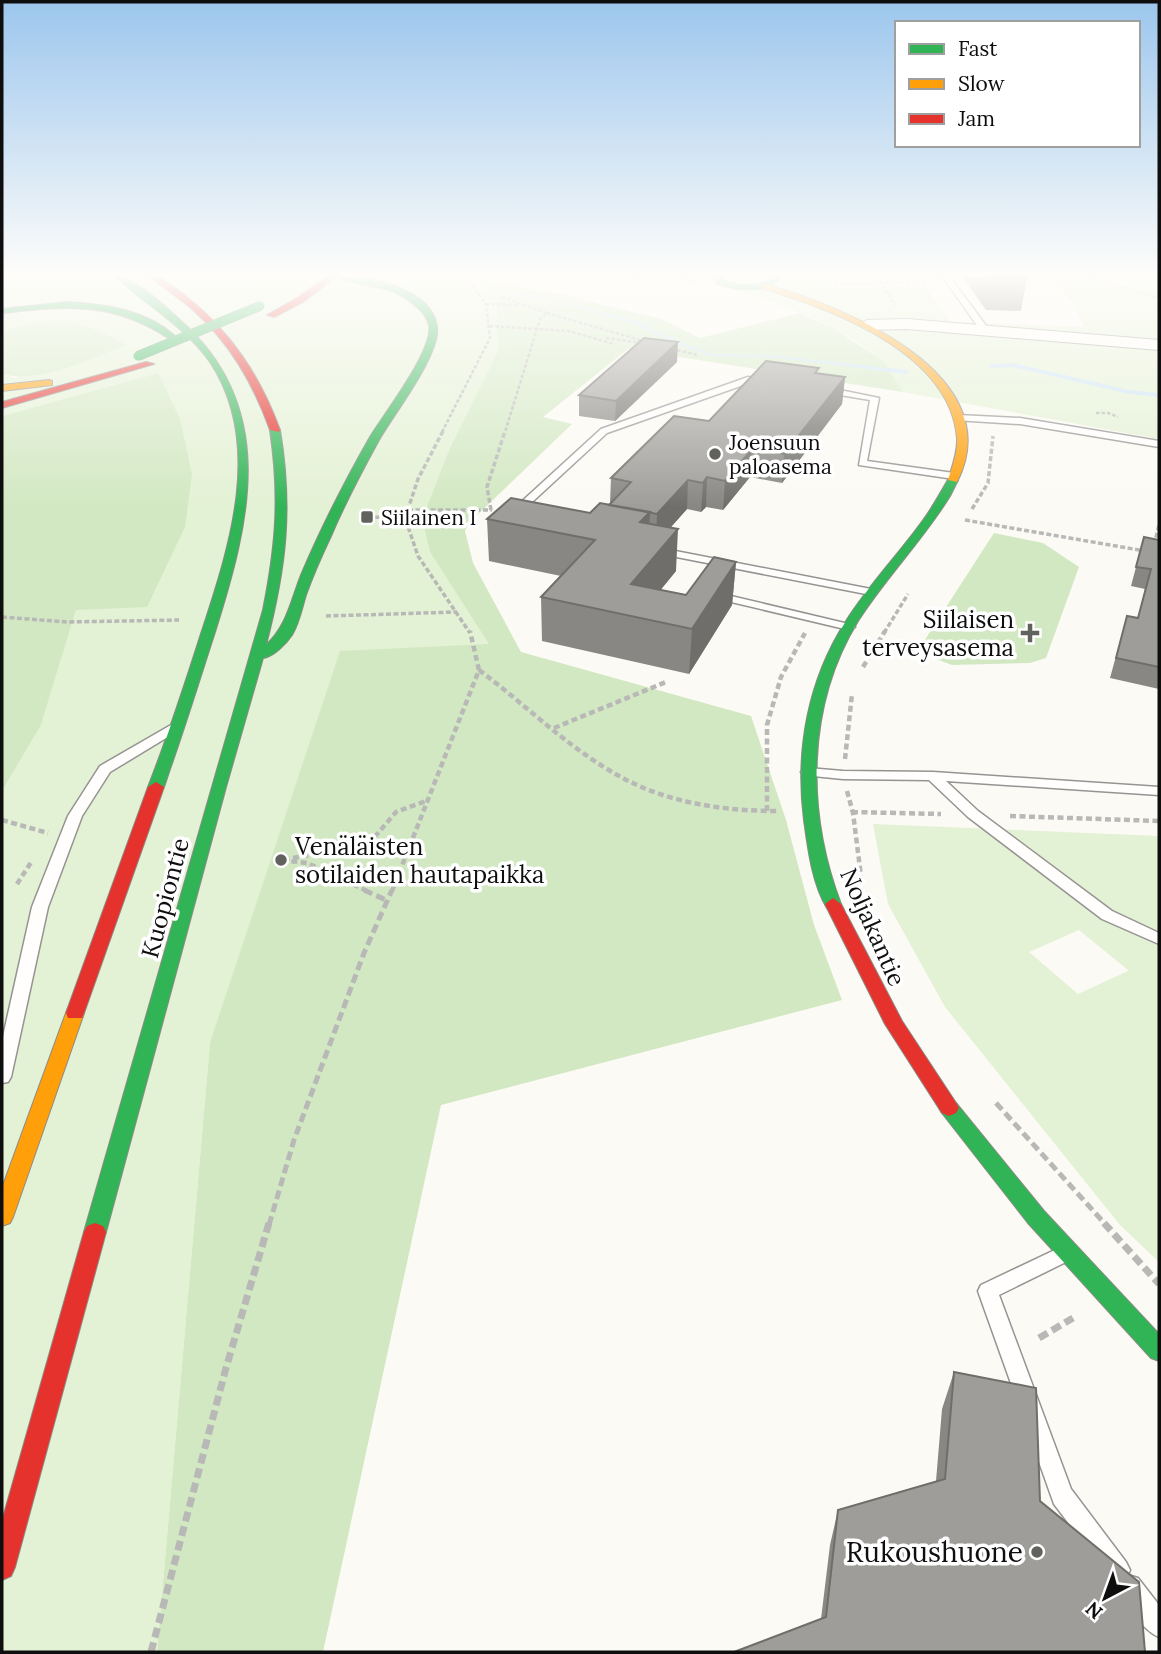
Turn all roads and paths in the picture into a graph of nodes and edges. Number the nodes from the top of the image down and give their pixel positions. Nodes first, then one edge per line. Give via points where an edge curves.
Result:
1 (158, 353) edge
2 (185, 353) edge
3 (207, 353) edge
4 (242, 353) edge
5 (425, 353) edge
6 (484, 353) edge
7 (531, 353) edge
8 (691, 353) edge
9 (907, 353) edge
10 (698, 355) dead end
11 (143, 360) junction
12 (224, 380) junction
13 (49, 383) junction
14 (778, 383) edge
15 (2, 388) edge
16 (820, 390) edge
17 (2, 395) edge
18 (2, 405) edge
19 (958, 418) junction
20 (1159, 444) edge
21 (954, 476) junction
22 (408, 510) junction
23 (491, 510) junction
24 (516, 516) joint
25 (367, 517) dead end
26 (405, 518) junction
27 (965, 520) dead end
28 (1159, 525) edge
29 (648, 548) edge
30 (871, 592) junction
31 (714, 595) edge
32 (458, 612) junction
33 (322, 616) dead end
34 (2, 617) edge
35 (179, 620) dead end
36 (849, 627) junction
37 (806, 632) dead end
38 (253, 664) junction
39 (480, 670) junction
40 (667, 682) dead end
41 (178, 724) junction
42 (554, 728) junction
43 (807, 771) junction
44 (933, 776) junction
45 (1159, 791) edge
46 (429, 800) junction
47 (811, 809) junction
48 (767, 811) junction
49 (2, 820) edge
50 (43, 844) dead end
51 (36, 854) dead end
52 (17, 884) dead end
53 (388, 901) junction
54 (1159, 939) edge
55 (2, 1077) edge
56 (2, 1213) edge
57 (1065, 1253) junction
58 (1159, 1350) edge
59 (2, 1567) edge
60 (1159, 1625) edge
61 (152, 1652) edge

1 - 11 main road, bridge
2 - 12 main road via 195,365
3 - 12 main road, Kuopiontie
4 - 38 main road, Kuopiontie via 274,423 282,463 278,557
5 - 38 main road via 346,494 307,574 284,639
6 - 22 path via 418,479
7 - 23 path via 487,487
8 - 10 path
9 - 19 main road, Noljakantie via 947,393
11 - 13 main road
11 - 18 main road
12 - 41 main road, Kuopiontie via 240,426 241,506 231,560
13 - 15 main road
13 - 17 main road
14 - 24 lane via 751,379 604,431
16 - 21 lane via 875,398 862,463
19 - 20 lane via 1020,421
19 - 21 main road, Noljakantie via 962,435
21 - 30 main road, Noljakantie via 941,505
22 - 23 path
22 - 26 path
23 - 24 path
25 - 26 path
26 - 32 path via 418,556
27 - 28 path via 1153,553
29 - 30 lane
30 - 36 main road, Noljakantie
31 - 36 lane
32 - 33 path
32 - 39 path via 469,628
34 - 35 path via 66,622
36 - 43 main road, Noljakantie via 827,667 812,712
37 - 48 path via 781,677 767,725
38 - 59 main road, Kuopiontie via 148,1053 37,1426
39 - 42 path
39 - 46 path
40 - 42 path
41 - 55 lane via 104,769 75,816 40,906
41 - 56 main road, Kuopiontie
42 - 48 path via 604,768 652,791 714,809
43 - 44 lane
43 - 47 main road, Noljakantie
44 - 45 lane
44 - 54 lane via 973,814 1107,915
46 - 53 path
46 - 53 path via 396,812 372,841 281,860 307,863
47 - 48 path
47 - 57 main road, Noljakantie via 818,856 840,922 888,1018 944,1105
49 - 50 path via 49,834
51 - 52 path
53 - 61 path via 294,1140 226,1368
57 - 58 main road, Noljakantie
57 - 60 lane via 988,1291 1062,1496

